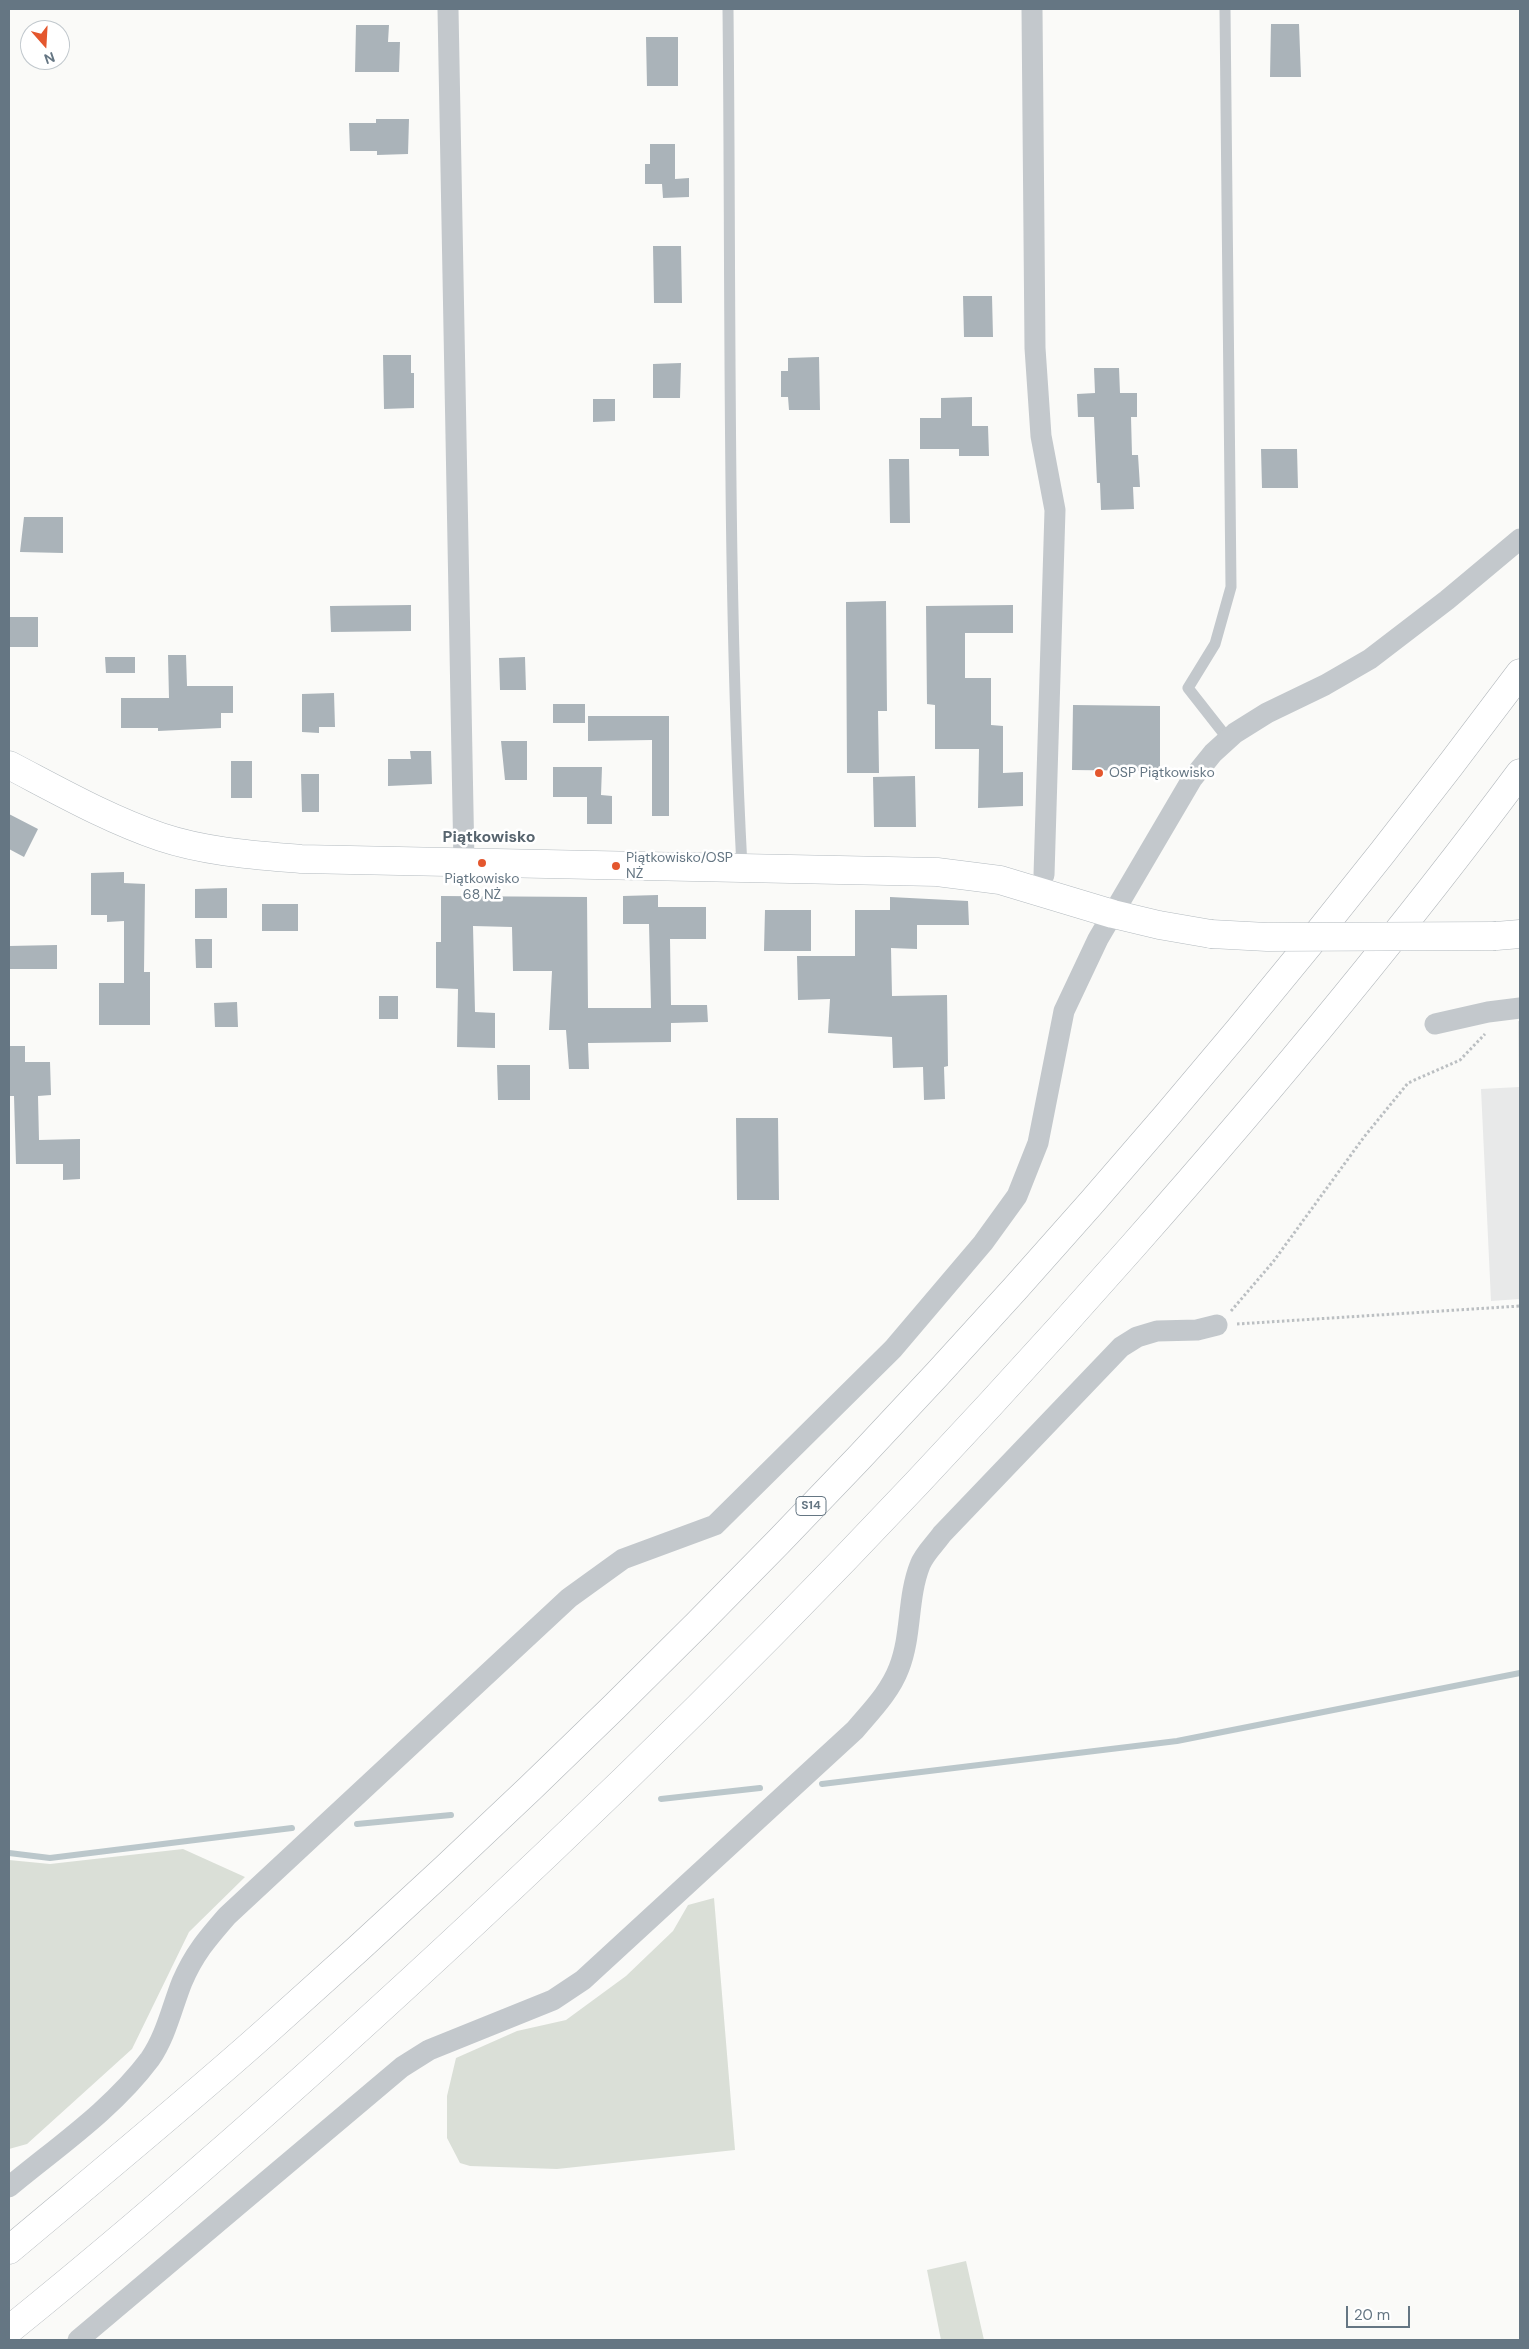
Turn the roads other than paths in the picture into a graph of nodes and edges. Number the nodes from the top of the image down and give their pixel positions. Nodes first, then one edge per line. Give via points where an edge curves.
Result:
1 (448, 9) edge
2 (728, 9) edge
3 (1032, 9) edge
4 (1225, 9) edge
5 (1520, 539) edge
6 (1520, 673) edge
7 (1228, 739) junction
8 (9, 765) edge
9 (1520, 773) edge
10 (464, 863) junction
11 (742, 867) junction
12 (1044, 875) dead end
13 (1113, 914) junction
14 (1508, 935) edge
15 (1516, 1008) edge
16 (1435, 1024) dead end
17 (1217, 1325) road end
18 (9, 2187) edge
19 (9, 2250) edge
20 (9, 2330) edge
21 (78, 2340) edge

1 - 10 street
2 - 11 lane via 736,741
3 - 12 street via 1035,348 1041,436 1055,510
4 - 7 lane via 1231,587 1215,644 1188,688
5 - 7 street via 1370,659 1268,713
6 - 19 main road, S14 via 1446,773 1317,936 1172,1111 865,1451 585,1735 382,1927 266,2032
7 - 13 street via 1192,779
8 - 10 main road via 116,820 162,838 211,849 301,859
9 - 20 main road via 1361,978 1222,1145 944,1456 792,1614 646,1760 422,1973 192,2176
10 - 11 main road
11 - 13 main road via 968,875 1028,886
13 - 14 main road, bridge via 1211,934 1267,937
13 - 18 street via 1064,1011 1038,1143 1017,1196 983,1243 893,1349 715,1524 623,1559 569,1598 227,1916 198,1950 168,2024 150,2058 115,2098
15 - 16 street
17 - 21 street via 1197,1330 1157,1331 1120,1347 942,1534 920,1564 899,1668 872,1710 855,1730 583,1980 553,2000 429,2050 402,2067

